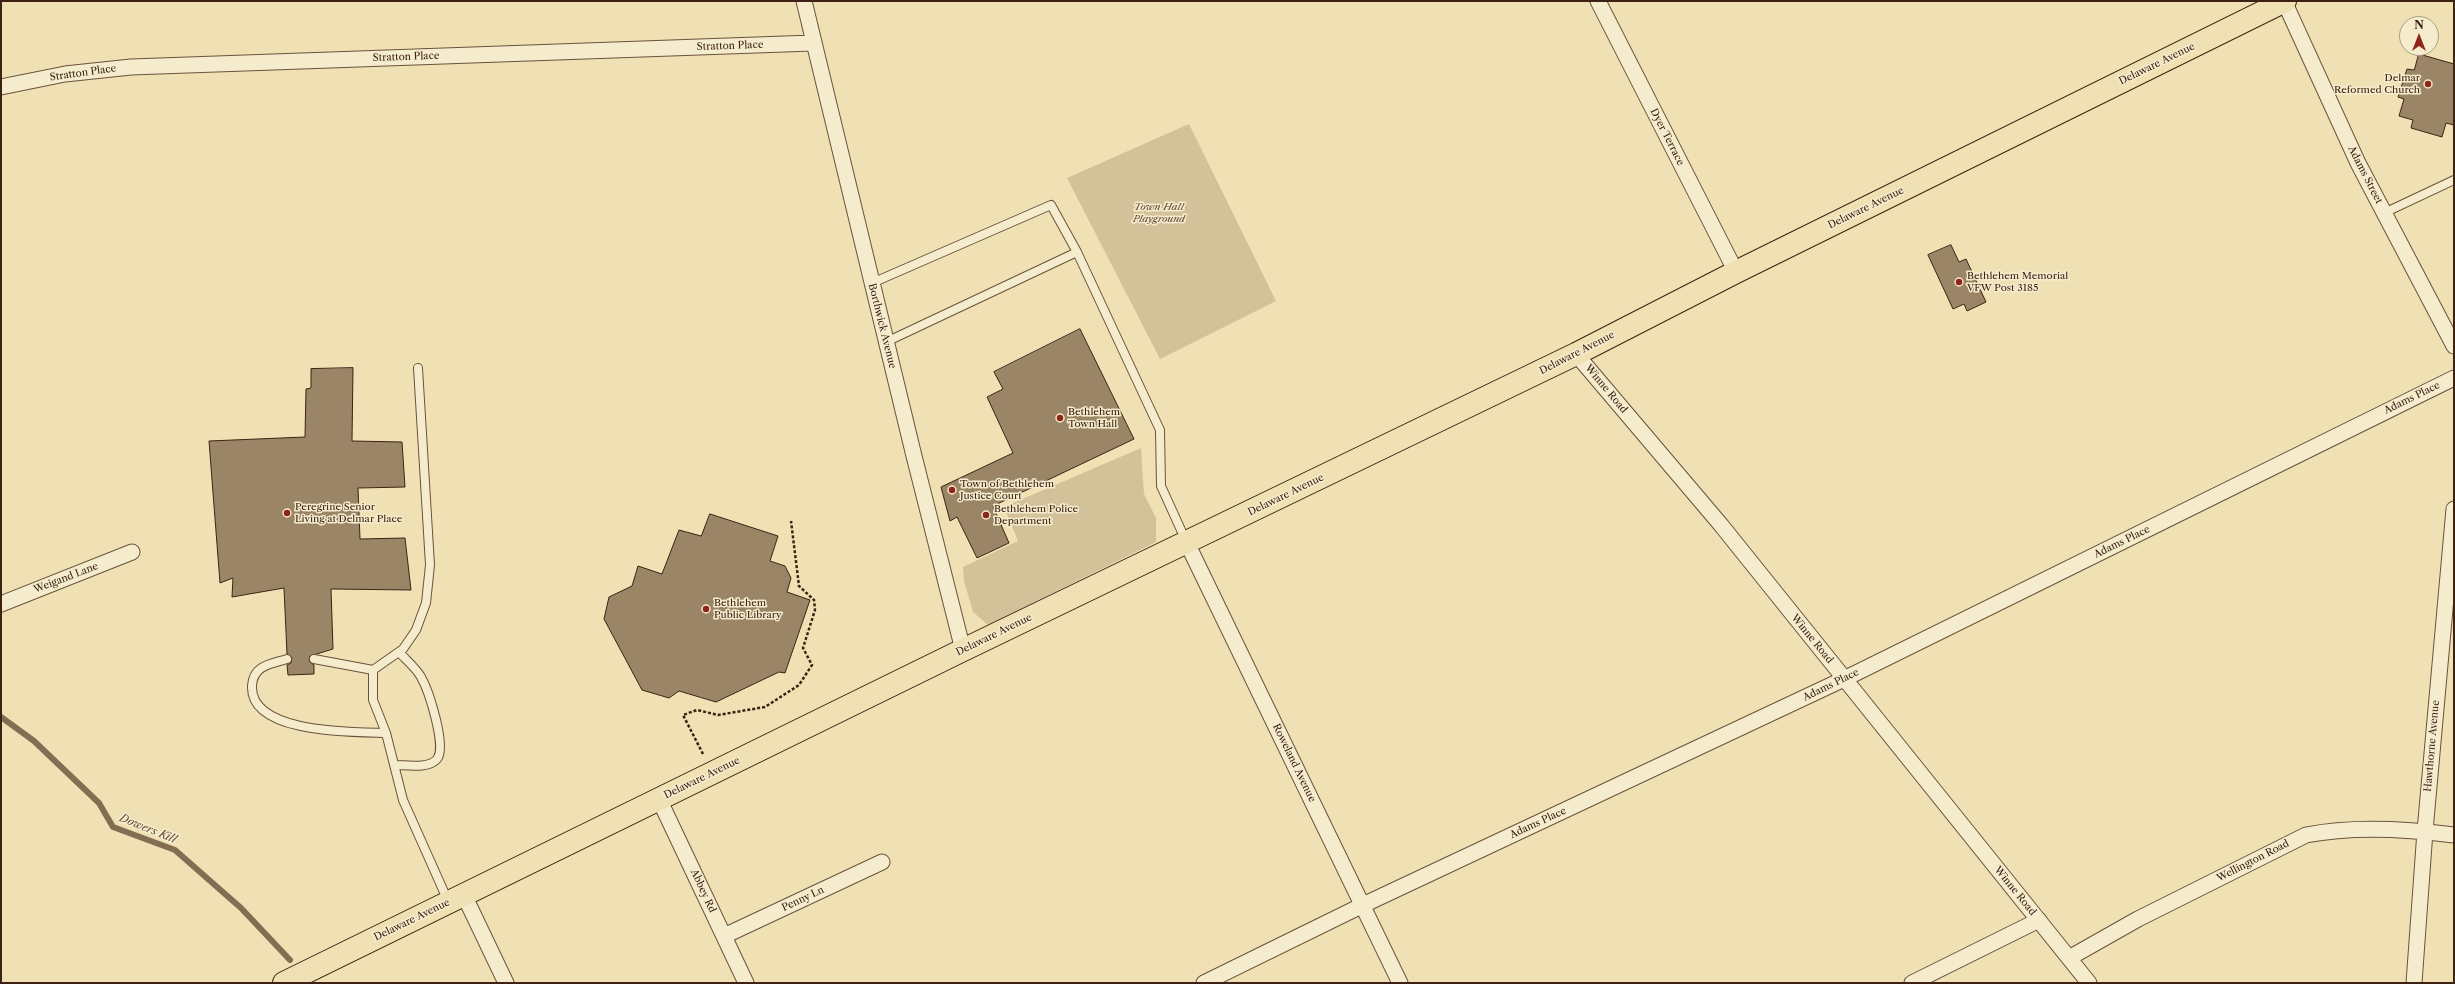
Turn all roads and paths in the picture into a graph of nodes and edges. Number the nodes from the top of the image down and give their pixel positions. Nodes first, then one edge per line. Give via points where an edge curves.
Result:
1 (804, 1) edge
2 (1598, 1) edge
3 (2284, 1) edge
4 (813, 43) junction
5 (1, 87) edge
6 (2454, 180) edge
7 (2384, 213) junction
8 (1076, 252) junction
9 (1736, 272) junction
10 (872, 283) junction
11 (886, 342) junction
12 (2454, 346) edge
13 (1576, 354) junction
14 (418, 368) dead end
15 (2454, 378) edge
16 (2454, 510) edge
17 (791, 521) dead end
18 (1187, 543) junction
19 (132, 552) dead end
20 (1, 604) edge
21 (963, 650) junction
22 (399, 652) junction
23 (287, 659) dead end
24 (314, 659) dead end
25 (373, 670) junction
26 (1844, 679) junction
27 (386, 733) junction
28 (704, 756) dead end
29 (395, 765) junction
30 (659, 799) junction
31 (2424, 831) junction
32 (2454, 835) edge
33 (882, 862) dead end
34 (456, 898) junction
35 (1363, 905) junction
36 (2039, 920) junction
37 (724, 936) junction
38 (2069, 958) junction
39 (284, 983) edge
40 (506, 983) edge
41 (746, 983) edge
42 (1204, 983) edge
43 (1400, 983) edge
44 (1912, 983) edge
45 (2089, 983) edge
46 (2414, 983) edge

1 - 4 street, Borthwick Avenue
2 - 9 street, Dyer Terrace
3 - 7 street, Adams Street via 2358,163
3 - 9 main road, Delaware Avenue
4 - 5 street, Stratton Place via 131,67 65,74
4 - 10 street, Borthwick Avenue
6 - 7 lane
7 - 12 street, Adams Street
8 - 10 lane via 1051,205
8 - 11 lane
8 - 18 lane via 1160,430 1161,486
9 - 13 main road, Delaware Avenue
10 - 11 street, Borthwick Avenue
11 - 21 street, Borthwick Avenue
13 - 18 main road, Delaware Avenue
13 - 26 street, Winne Road via 1721,525
14 - 22 lane via 430,565 426,603 416,630
15 - 26 street, Adams Place
16 - 31 street, Hawthorne Avenue
17 - 28 path via 799,586 814,600 815,610 803,648 812,665 799,685 765,707 718,715 697,710 682,715
18 - 21 main road, Delaware Avenue
18 - 35 street, Roweland Avenue
19 - 20 street, Weigand Lane
21 - 30 main road, Delaware Avenue
22 - 25 lane
22 - 29 lane via 420,676 433,702 440,751 437,759 429,764
23 - 27 lane via 260,667 254,676 254,700 264,714 316,730
24 - 25 lane
25 - 27 lane via 372,700
26 - 35 street, Adams Place
26 - 36 street, Winne Road
27 - 29 lane
29 - 34 lane via 403,800
30 - 34 main road, Delaware Avenue
30 - 37 street, Abbey Rd
31 - 32 street, Wellington Road
31 - 38 street, Wellington Road via 2327,831 2306,835 2138,919
31 - 46 street, Hawthorne Avenue
33 - 37 street, Penny Ln
34 - 39 main road, Delaware Avenue
34 - 40 street
35 - 42 street, Adams Place
35 - 43 street, Roweland Avenue
36 - 38 street, Winne Road
36 - 44 street
37 - 41 street, Abbey Rd
38 - 45 street, Winne Road

